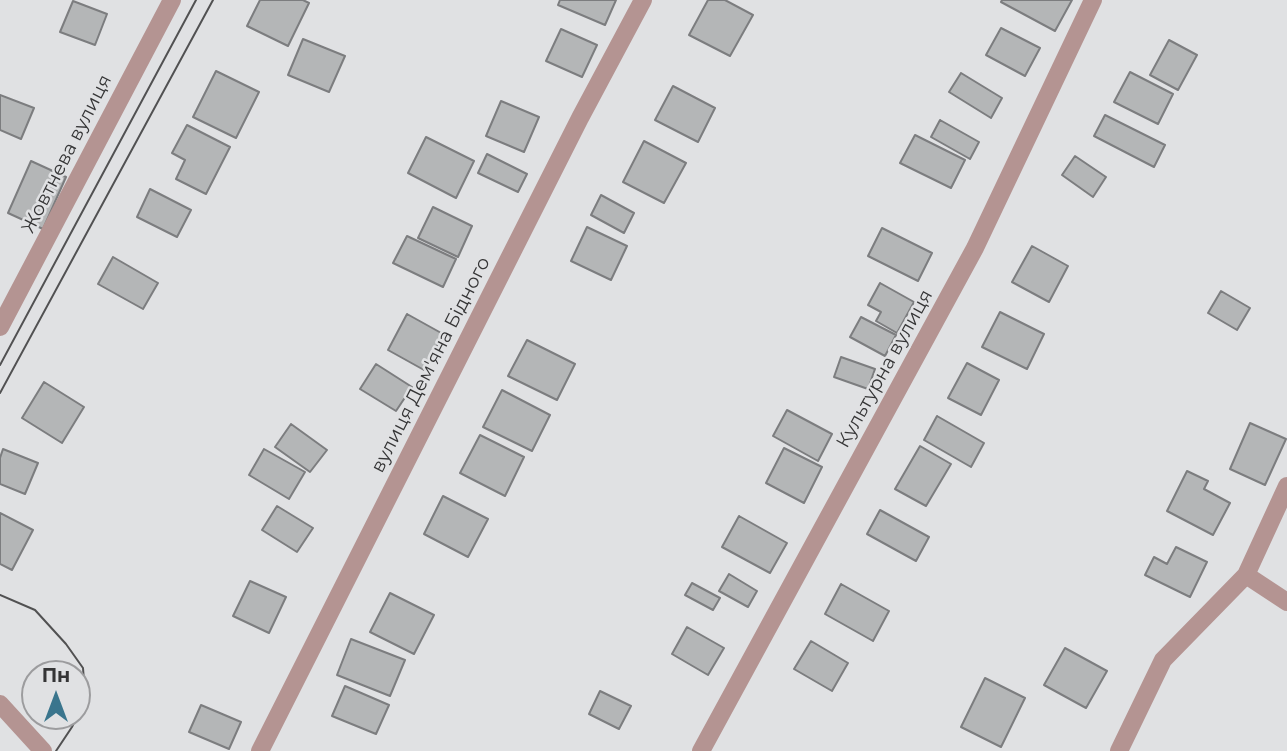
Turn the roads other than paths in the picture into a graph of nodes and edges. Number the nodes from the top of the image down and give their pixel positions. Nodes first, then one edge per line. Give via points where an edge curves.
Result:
1 (172, 0) edge
2 (643, 0) edge
3 (1093, 0) edge
4 (0, 327) edge
5 (1287, 486) edge
6 (1246, 575) junction
7 (1287, 602) edge
8 (0, 704) edge
9 (43, 751) edge
10 (260, 751) edge
11 (701, 751) edge
12 (1119, 751) edge

1 - 4 street, Жовтнева вулиця
2 - 10 street, вулиця Дем'яна Бідного
3 - 11 street, Культурна вулиця via 975,248
5 - 6 street
6 - 7 street
6 - 12 street via 1163,660
8 - 9 street

